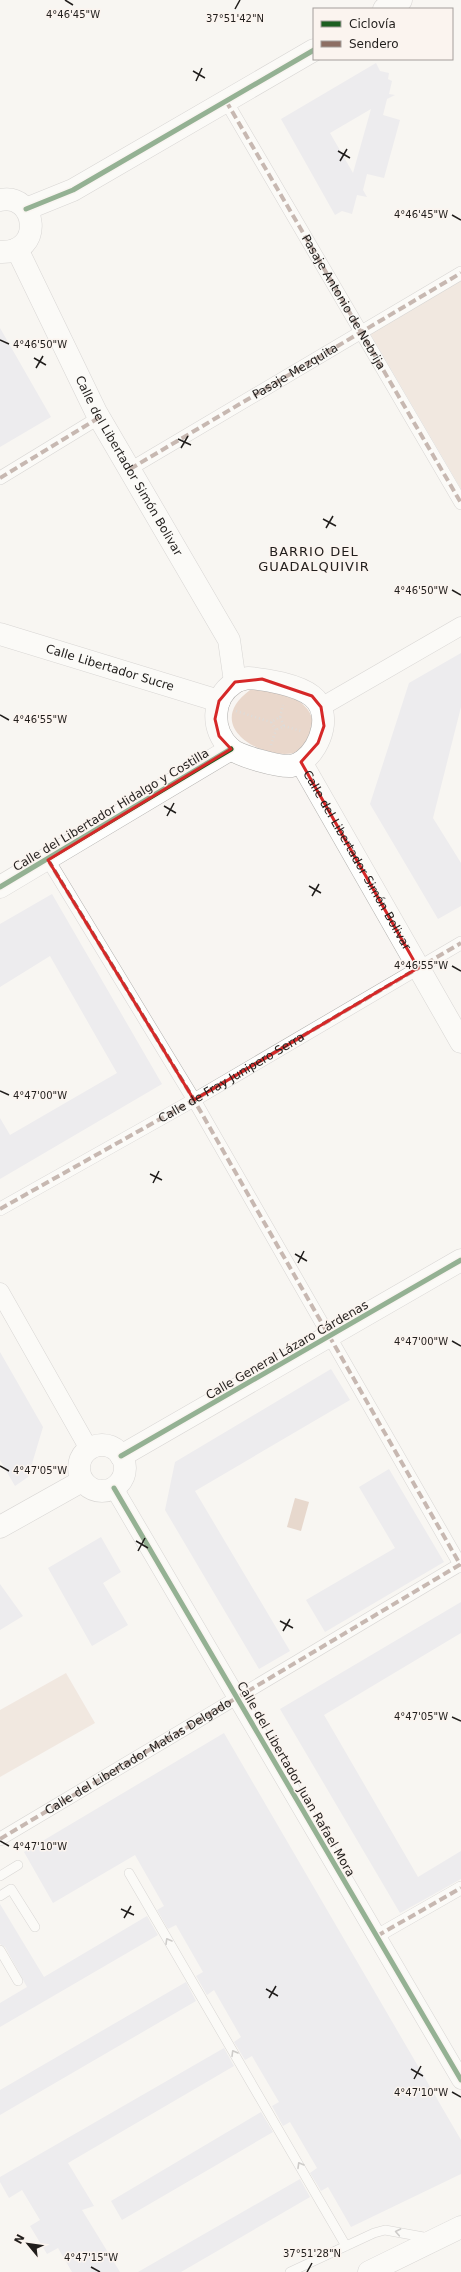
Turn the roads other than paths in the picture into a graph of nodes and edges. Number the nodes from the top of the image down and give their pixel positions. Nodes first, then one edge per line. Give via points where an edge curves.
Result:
1 (401, 0) edge
2 (386, 8) edge
3 (313, 51) edge
4 (226, 101) junction
5 (0, 200) edge
6 (26, 209) junction
7 (8, 251) edge
8 (461, 273) edge
9 (360, 333) junction
10 (100, 418) junction
11 (130, 469) junction
12 (0, 478) edge
13 (461, 503) edge
14 (461, 626) edge
15 (0, 634) edge
16 (235, 682) junction
17 (226, 706) junction
18 (321, 707) junction
19 (231, 750) junction
20 (301, 762) junction
21 (48, 860) junction
22 (0, 887) edge
23 (461, 943) edge
24 (418, 968) junction
25 (461, 1042) edge
26 (194, 1100) junction
27 (0, 1209) edge
28 (461, 1260) edge
29 (0, 1292) edge
30 (330, 1337) junction
31 (89, 1449) junction
32 (121, 1456) junction
33 (82, 1481) junction
34 (114, 1488) junction
35 (0, 1527) edge
36 (461, 1564) edge
37 (237, 1697) junction
38 (0, 1839) edge
39 (18, 1865) dead end
40 (129, 1873) dead end
41 (0, 1876) edge
42 (461, 1888) edge
43 (0, 1896) edge
44 (35, 1927) dead end
45 (377, 1936) junction
46 (0, 1950) edge
47 (18, 1981) dead end
48 (461, 2080) edge
49 (461, 2227) edge
50 (436, 2240) junction
51 (346, 2246) junction
52 (290, 2272) edge
53 (369, 2272) edge

1 - 2 street
3 - 4 street
4 - 6 street via 73,190
4 - 9 street, Pasaje Antonio de Nebrija
5 - 6 street via 12,200
6 - 7 street via 32,224 31,232 23,245
7 - 10 street, Calle del Libertador Simón Bolivar
8 - 9 street, Pasaje Mezquita
9 - 11 street, Pasaje Mezquita
9 - 13 street, Pasaje Antonio de Nebrija
10 - 11 street, Calle del Libertador Simón Bolivar
10 - 12 street
11 - 16 street, Calle del Libertador Simón Bolivar via 229,640
14 - 18 street
15 - 17 street, Calle Libertador Sucre
16 - 17 street via 226,690
16 - 18 street via 248,678 262,679 289,686 312,696
17 - 19 street via 215,719 219,736
18 - 20 street via 324,726 318,743
19 - 20 street via 280,766 291,766
19 - 21 street, Calle del Libertador Hidalgo y Costilla
20 - 24 street, Calle del Libertador Simón Bolivar
21 - 22 street, Calle del Libertador Hidalgo y Costilla
21 - 26 street
23 - 24 street, Calle de Fray Junipero Serra
24 - 25 street, Calle del Libertador Simón Bolivar
24 - 26 street, Calle de Fray Junipero Serra
26 - 27 street, Calle de Fray Junipero Serra
26 - 30 street
28 - 30 street, Calle General Lázaro Cárdenas
29 - 31 street
30 - 32 street, Calle General Lázaro Cárdenas
30 - 36 street
31 - 32 street via 110,1446
31 - 33 street via 84,1453 79,1467
32 - 34 street via 125,1469 124,1476
33 - 34 street via 93,1490 108,1491
33 - 35 street
34 - 37 street, Calle del Libertador Juan Rafael Mora
36 - 37 street, Calle del Libertador Matías Delgado
37 - 38 street, Calle del Libertador Matías Delgado
37 - 45 street, Calle del Libertador Juan Rafael Mora
39 - 41 lane
51 -> 40 lane
42 - 45 street
43 - 44 lane via 11,1889
45 - 48 street, Calle del Libertador Juan Rafael Mora
46 - 47 lane
49 - 50 street
50 -> 51 lane via 386,2230
50 - 53 street
51 - 52 lane

